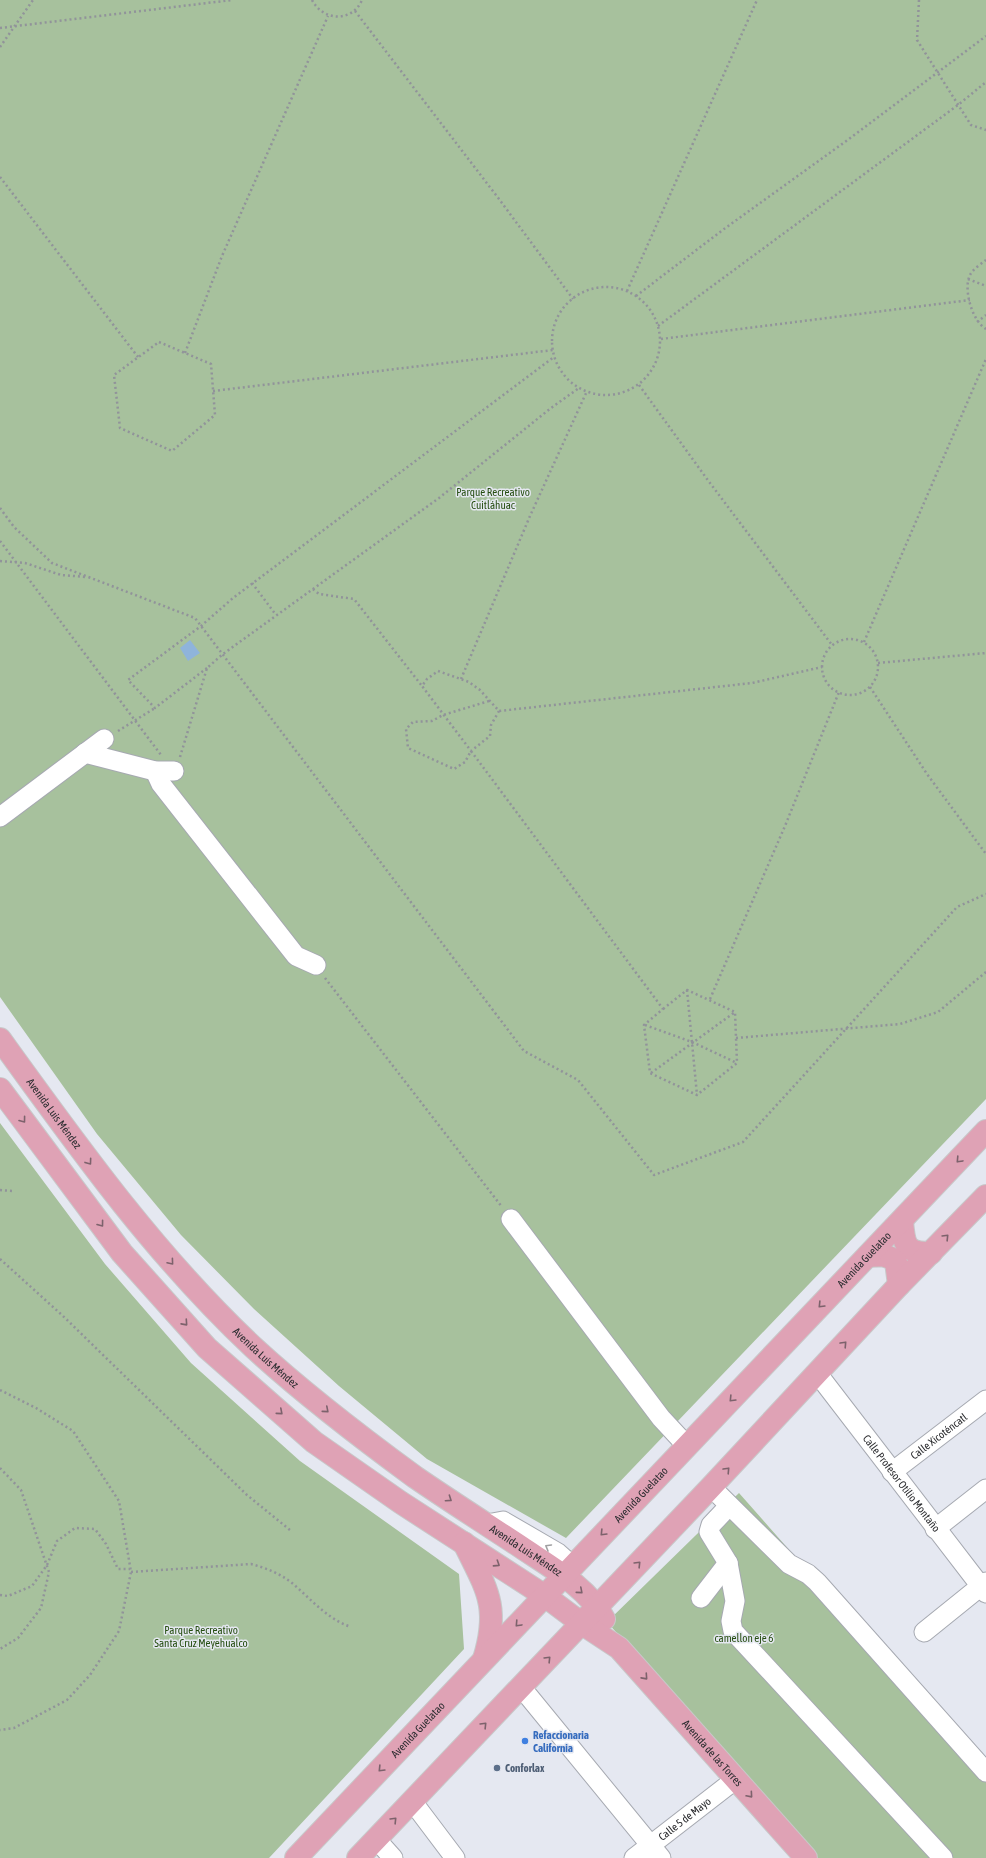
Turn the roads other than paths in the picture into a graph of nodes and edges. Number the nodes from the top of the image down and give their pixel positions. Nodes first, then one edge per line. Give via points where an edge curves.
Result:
1 (104, 739) road end
2 (85, 753) junction
3 (0, 817) edge
4 (316, 965) dead end
5 (0, 1039) edge
6 (0, 1088) edge
7 (986, 1131) edge
8 (985, 1201) edge
9 (511, 1219) dead end
10 (902, 1221) junction
11 (931, 1252) junction
12 (868, 1256) junction
13 (899, 1285) junction
14 (817, 1373) junction
15 (986, 1400) edge
16 (687, 1446) junction
17 (892, 1472) junction
18 (711, 1487) junction
19 (986, 1489) edge
20 (729, 1506) junction
21 (935, 1529) junction
22 (464, 1543) junction
23 (728, 1563) junction
24 (563, 1576) junction
25 (984, 1587) edge
26 (545, 1596) junction
27 (701, 1598) dead end
28 (598, 1606) junction
29 (581, 1623) junction
30 (924, 1632) dead end
31 (619, 1648) junction
32 (484, 1661) junction
33 (521, 1687) junction
34 (986, 1772) edge
35 (736, 1779) junction
36 (412, 1801) junction
37 (376, 1839) junction
38 (656, 1851) edge
39 (296, 1858) edge
40 (358, 1858) edge
41 (393, 1858) edge
42 (455, 1858) edge
43 (634, 1858) edge
44 (806, 1858) edge
45 (943, 1858) edge

1 - 2 street
2 - 3 street
2 - 4 street via 165,771 161,784 296,956
5 -> 24 main road, Avenida Luis Méndez via 96,1172 179,1273 253,1347 335,1418 417,1478
6 -> 22 main road via 122,1253 207,1348 314,1442
7 -> 10 main road, Avenida Guelatao
11 -> 8 main road
9 - 16 street via 661,1418
10 - 11 main road via 904,1241 909,1249 917,1253
10 - 12 main road, Avenida Guelatao
11 - 13 main road
12 - 13 main road via 882,1255 896,1262
12 -> 16 main road, Avenida Guelatao
14 -> 13 main road
14 - 17 street, Calle Profesor Otilio Montaño
18 -> 14 main road
15 - 17 street, Calle Xicoténcatl
16 -> 24 main road, Avenida Guelatao
17 - 21 street, Calle Profesor Otilio Montaño
18 - 20 street
28 -> 18 main road
19 - 21 street
20 - 23 street via 711,1525 709,1532
20 - 34 street via 788,1564 817,1582
21 - 25 street, Calle Profesor Otilio Montaño
22 -> 26 main road
22 - 32 main road via 488,1592 491,1608 491,1637
23 - 27 street
23 - 45 street via 734,1601 731,1621 733,1631
24 - 26 main road, Avenida Guelatao
24 -> 28 main road, Avenida Luis Méndez
25 - 30 street
26 - 29 main road
26 -> 32 main road, Avenida Guelatao
28 - 29 main road
28 - 31 main road, Avenida de las Torres
29 - 31 main road, Avenida de las Torres
33 -> 29 main road
31 -> 35 main road, Avenida de las Torres
32 -> 39 main road, Avenida Guelatao
36 -> 33 main road
33 - 38 street
35 - 38 street, Calle 5 de Mayo
35 -> 44 main road, Avenida de las Torres
37 -> 36 main road
36 - 42 street
37 - 40 main road
37 - 41 street
38 - 43 street, Calle 5 de Mayo

